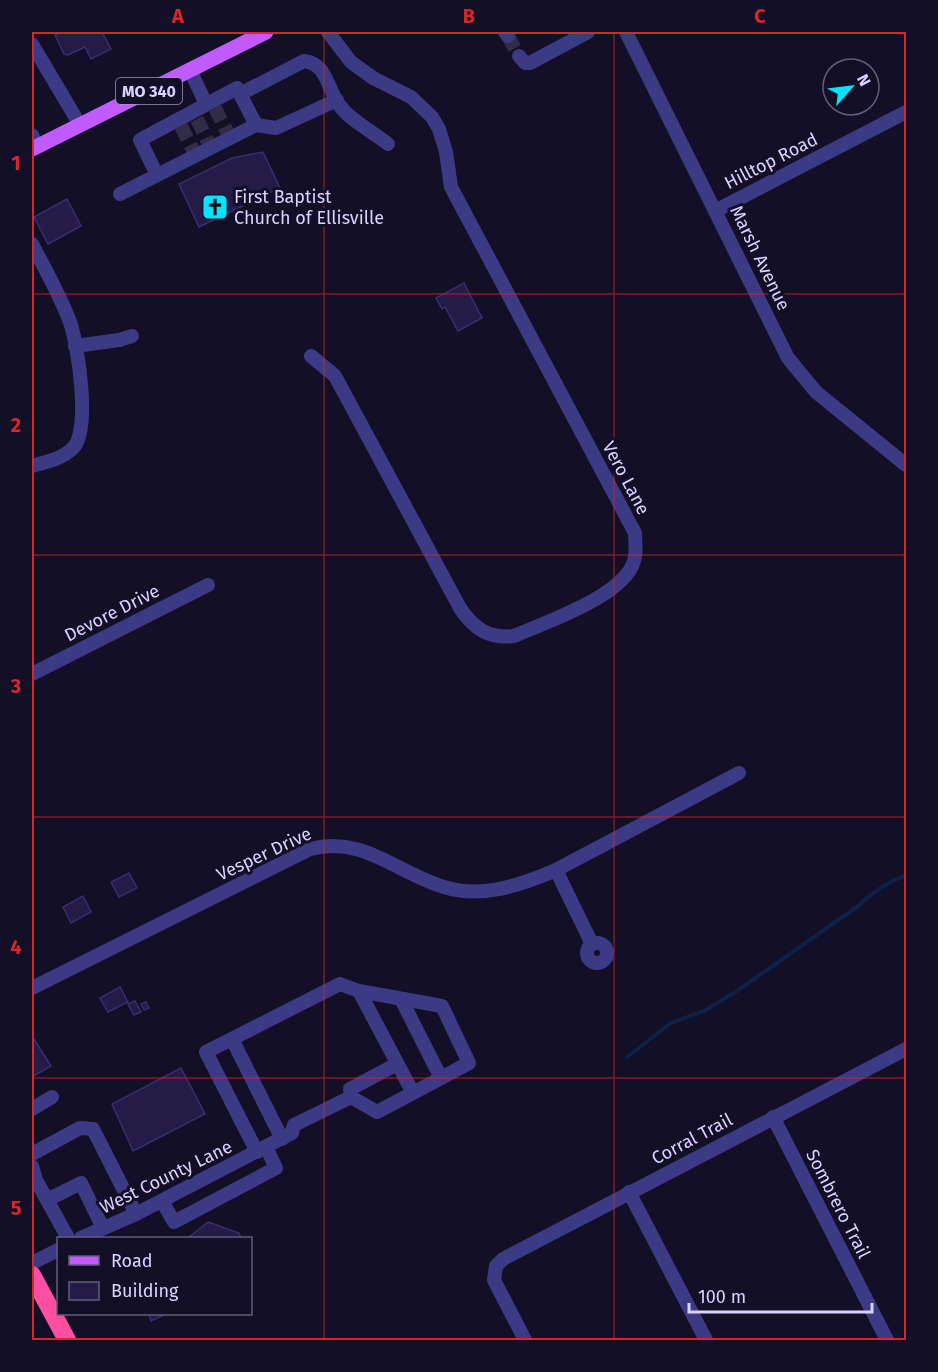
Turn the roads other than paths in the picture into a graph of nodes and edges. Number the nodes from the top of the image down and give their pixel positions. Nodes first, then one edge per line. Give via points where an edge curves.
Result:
1 (266, 32) edge
2 (328, 32) edge
3 (588, 32) edge
4 (626, 32) edge
5 (32, 44) edge
6 (519, 56) dead end
7 (190, 70) junction
8 (240, 94) junction
9 (337, 100) junction
10 (205, 109) junction
11 (906, 112) edge
12 (80, 125) junction
13 (256, 125) junction
14 (33, 144) edge
15 (388, 144) dead end
16 (157, 175) junction
17 (120, 194) dead end
18 (717, 210) junction
19 (34, 252) edge
20 (132, 336) dead end
21 (75, 346) junction
22 (311, 356) dead end
23 (906, 465) edge
24 (32, 466) edge
25 (208, 585) dead end
26 (32, 674) edge
27 (738, 773) dead end
28 (556, 870) junction
29 (592, 944) dead end
30 (32, 988) edge
31 (359, 991) junction
32 (401, 999) junction
33 (232, 1039) junction
34 (906, 1049) edge
35 (397, 1064) junction
36 (441, 1078) junction
37 (413, 1093) junction
38 (52, 1097) dead end
39 (351, 1097) junction
40 (32, 1109) edge
41 (773, 1117) junction
42 (282, 1139) junction
43 (262, 1149) junction
44 (32, 1154) edge
45 (32, 1166) edge
46 (629, 1192) junction
47 (47, 1200) junction
48 (162, 1201) junction
49 (136, 1214) junction
50 (102, 1228) junction
51 (67, 1237) edge
52 (85, 1237) edge
53 (57, 1250) edge
54 (32, 1263) edge
55 (32, 1275) edge
56 (67, 1341) edge
57 (525, 1341) edge
58 (706, 1341) edge
59 (887, 1341) edge

1 - 7 main road, MO 340
2 - 22 street, Vero Lane via 351,62 420,104 439,129 451,187 635,533 634,561 628,574 603,595 514,636 482,632 460,608 335,376
3 - 6 street via 530,63
4 - 18 street, Marsh Avenue
5 - 12 street
7 - 10 street
7 - 12 main road, MO 340
8 - 9 street via 304,61 314,62 322,69
8 - 10 street via 237,88
8 - 13 street
9 - 13 street via 276,128
9 - 15 street via 340,107
10 - 16 street via 140,140
11 - 18 street, Hilltop Road
12 - 14 main road, MO 340
13 - 16 street via 229,135
16 - 17 street
18 - 23 street, Marsh Avenue via 788,358 816,392
19 - 21 street via 64,308
20 - 21 street
21 - 24 street via 82,431 75,447 61,457
25 - 26 street, Devore Drive
27 - 28 street, Vesper Drive
28 - 29 street
28 - 30 street, Vesper Drive via 501,889 464,891 443,887 354,846 330,844 310,849
31 - 32 street
31 - 33 street via 340,984
31 - 35 street
32 - 36 street
32 - 36 street via 442,1006 470,1063
33 - 42 street
33 - 43 street via 206,1052
34 - 41 street, Corral Trail
35 - 37 street
35 - 39 street, West County Lane via 350,1089
36 - 37 street
37 - 39 street via 377,1112
38 - 40 street
39 - 42 street, West County Lane via 294,1125 292,1133
41 - 46 street, Corral Trail
41 - 59 street, Sombrero Trail
42 - 43 street, West County Lane
43 - 48 street, West County Lane
43 - 48 street via 276,1168 174,1222
44 - 49 street via 80,1128 93,1129
45 - 47 street
46 - 57 street, Corral Trail via 507,1256 496,1266 495,1280
46 - 58 street
47 - 50 street via 81,1183
47 - 51 street
48 - 49 street, West County Lane
49 - 50 street, West County Lane
50 - 52 street, West County Lane
53 - 54 street
55 - 56 highway

